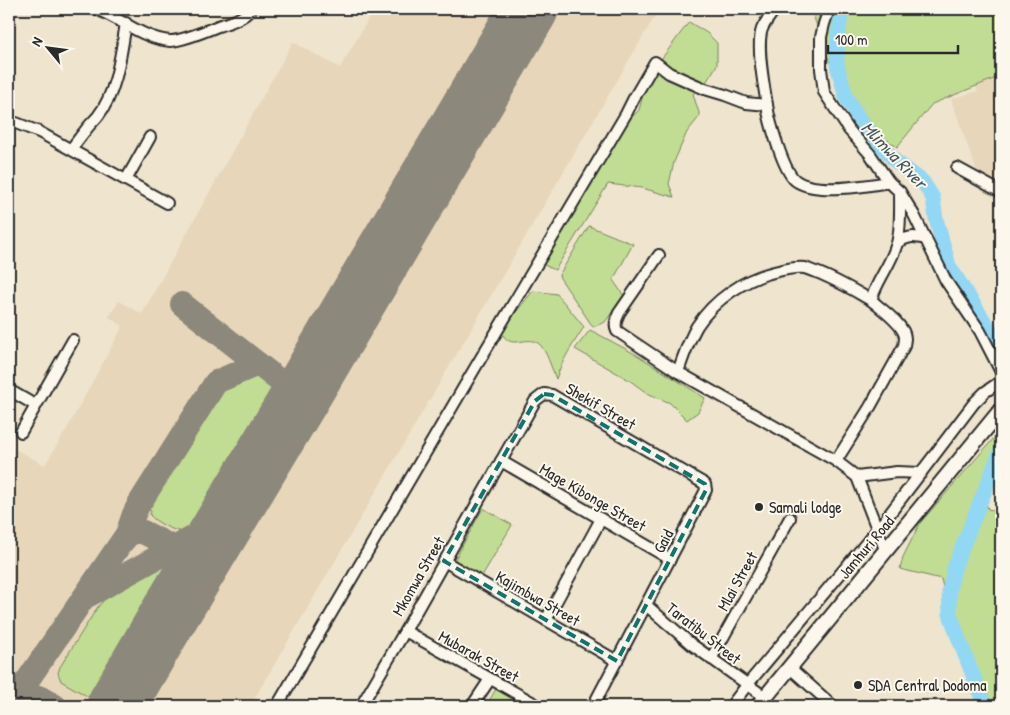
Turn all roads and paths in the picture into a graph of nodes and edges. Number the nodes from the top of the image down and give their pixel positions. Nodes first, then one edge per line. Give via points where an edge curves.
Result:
1 (96, 9) edge
2 (252, 9) edge
3 (776, 9) edge
4 (829, 9) edge
5 (126, 24) junction
6 (767, 104) junction
7 (9, 123) edge
8 (150, 137) dead end
9 (71, 149) junction
10 (957, 168) dead end
11 (126, 180) junction
12 (889, 182) junction
13 (900, 192) junction
14 (1001, 192) edge
15 (167, 203) dead end
16 (926, 239) junction
17 (898, 242) junction
18 (660, 255) dead end
19 (871, 300) junction
20 (73, 340) dead end
21 (678, 372) junction
22 (1001, 372) edge
23 (1001, 381) edge
24 (9, 390) edge
25 (35, 405) junction
26 (1001, 410) edge
27 (21, 432) dead end
28 (836, 460) junction
29 (501, 461) junction
30 (921, 473) junction
31 (857, 477) junction
32 (706, 490) joint
33 (790, 518) dead end
34 (601, 519) junction
35 (878, 530) junction
36 (886, 552) junction
37 (670, 559) junction
38 (444, 561) junction
39 (646, 605) junction
40 (546, 620) junction
41 (405, 631) junction
42 (711, 659) junction
43 (617, 661) junction
44 (789, 668) junction
45 (490, 679) junction
46 (748, 685) junction
47 (762, 702) edge
48 (277, 706) edge
49 (361, 706) edge
50 (472, 706) edge
51 (539, 706) edge
52 (593, 706) edge
53 (732, 706) edge
54 (833, 706) edge

1 - 5 street
2 - 5 street via 243,17 194,36 171,41 149,36
3 - 6 street via 762,29 761,63
4 - 12 street via 821,37 824,92
5 - 9 street via 106,103
6 - 12 street via 784,161 795,180 804,185 828,188
6 - 48 street via 746,103 705,90 669,73 655,62
7 - 9 street via 39,132
8 - 11 street
9 - 11 street
10 - 14 street
11 - 15 street
12 - 13 street
13 - 16 street
13 - 17 street
16 - 17 street via 914,236
16 - 22 street via 946,281 980,331
17 - 19 street
18 - 21 street via 619,313 615,327
19 - 21 street via 804,268 762,275 739,286 705,315 696,327
19 - 28 street via 892,317 905,337 904,346
20 - 25 street
21 - 28 street
23 - 30 street via 974,403
24 - 25 street
25 - 27 street
26 - 36 main road, Jamhuri Road
28 - 31 street
29 - 32 street, Shekif Street via 535,401 544,394 552,395 705,484
29 - 34 street, Mage Kibonge Street
29 - 38 street, Mkomwa Street
30 - 31 street
30 - 35 street
31 - 35 street
32 - 37 street, Gaid
33 - 42 street, Mlai Street
34 - 37 street, Mage Kibonge Street
34 - 40 street
35 - 36 street
35 - 46 street
36 - 44 main road, Jamhuri Road
37 - 39 street, Gaid
38 - 40 street, Kajimbwa Street
38 - 41 street, Mkomwa Street
39 - 42 street, Taratibu Street
39 - 43 street, Taratibu Street
40 - 43 street, Kajimbwa Street
41 - 45 street, Mubarak Street
41 - 49 street, Mkomwa Street
42 - 46 street, Taratibu Street
43 - 52 street, Taratibu Street
44 - 47 main road, Jamhuri Road
44 - 54 street
45 - 50 street
45 - 51 street, Mubarak Street
46 - 47 street, Taratibu Street
46 - 53 street

